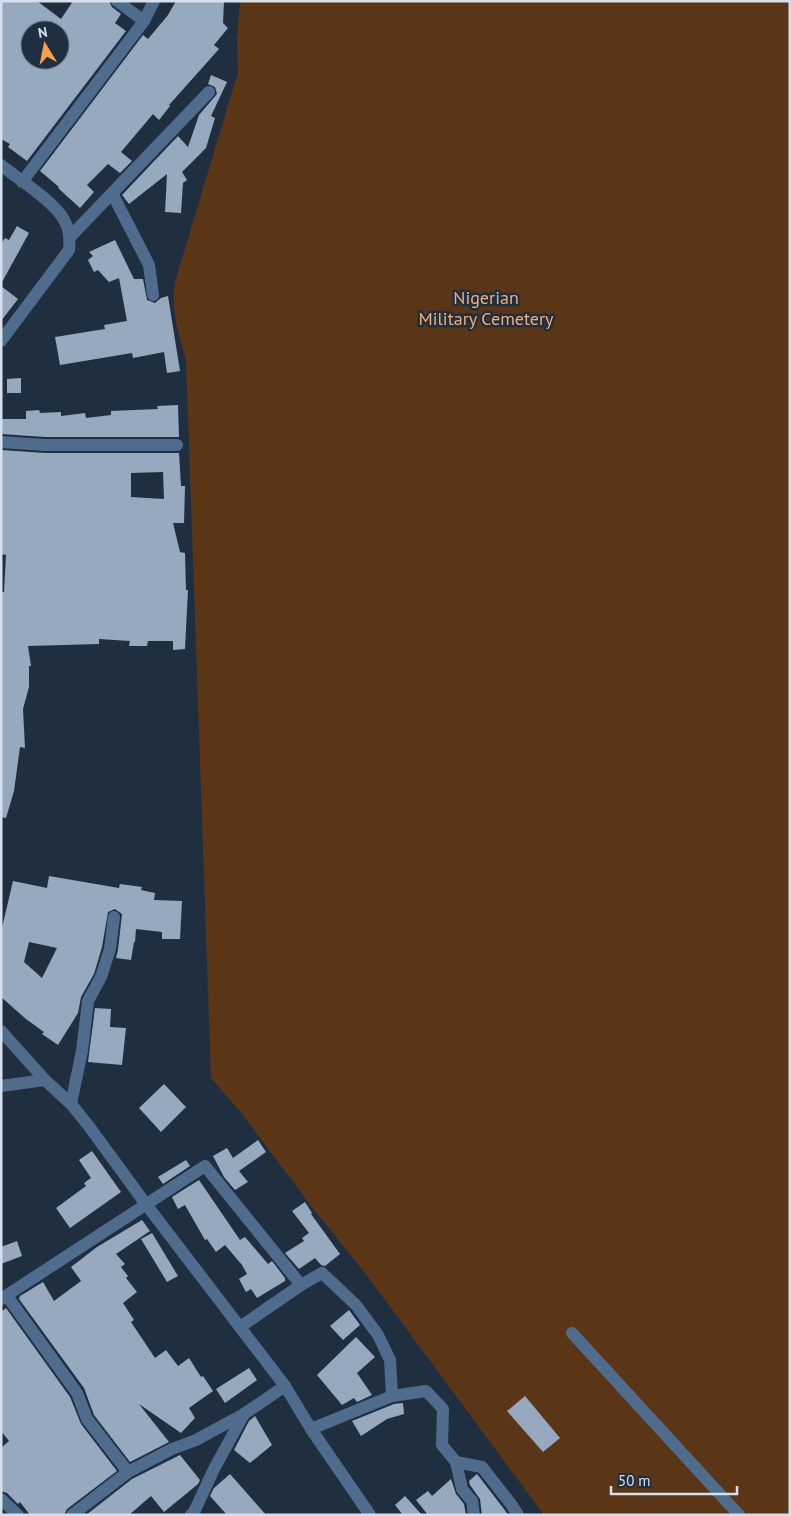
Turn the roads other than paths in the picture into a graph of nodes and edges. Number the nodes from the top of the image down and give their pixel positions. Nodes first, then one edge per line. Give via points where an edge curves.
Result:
1 (117, 1) edge
2 (154, 1) edge
3 (144, 21) junction
4 (209, 92) dead end
5 (1, 165) edge
6 (22, 182) junction
7 (112, 193) junction
8 (70, 237) junction
9 (153, 295) dead end
10 (1, 341) edge
11 (1, 442) edge
12 (177, 444) dead end
13 (114, 917) dead end
14 (1, 1031) edge
15 (45, 1080) junction
16 (1, 1086) edge
17 (71, 1104) junction
18 (145, 1204) junction
19 (301, 1285) junction
20 (4, 1298) edge
21 (240, 1327) junction
22 (572, 1333) dead end
23 (285, 1386) junction
24 (392, 1396) junction
25 (244, 1414) junction
26 (311, 1428) junction
27 (456, 1462) junction
28 (128, 1472) junction
29 (1, 1499) edge
30 (18, 1515) edge
31 (72, 1515) edge
32 (191, 1515) edge
33 (370, 1515) edge
34 (474, 1515) edge
35 (518, 1515) edge
36 (739, 1515) edge

1 - 3 street
2 - 3 street
3 - 6 street
4 - 7 street
5 - 6 street
6 - 8 street via 56,208 65,220
7 - 8 street
7 - 9 street via 149,265
8 - 10 street via 69,250
11 - 12 street
13 - 17 street via 110,949 101,977 88,1001
14 - 15 street
15 - 16 street
15 - 17 street
17 - 18 street
18 - 19 street via 205,1166
18 - 20 street
18 - 21 street
19 - 21 street
19 - 24 street via 322,1273 356,1305 378,1334 390,1360
20 - 28 street via 77,1393 88,1419
21 - 23 street
22 - 36 street
23 - 25 street
23 - 26 street
24 - 26 street
24 - 27 street via 426,1391 443,1410 442,1445
25 - 28 street
25 - 32 street
26 - 33 street
27 - 34 street via 462,1489 472,1501
27 - 35 street via 482,1467
28 - 31 street
29 - 30 street

